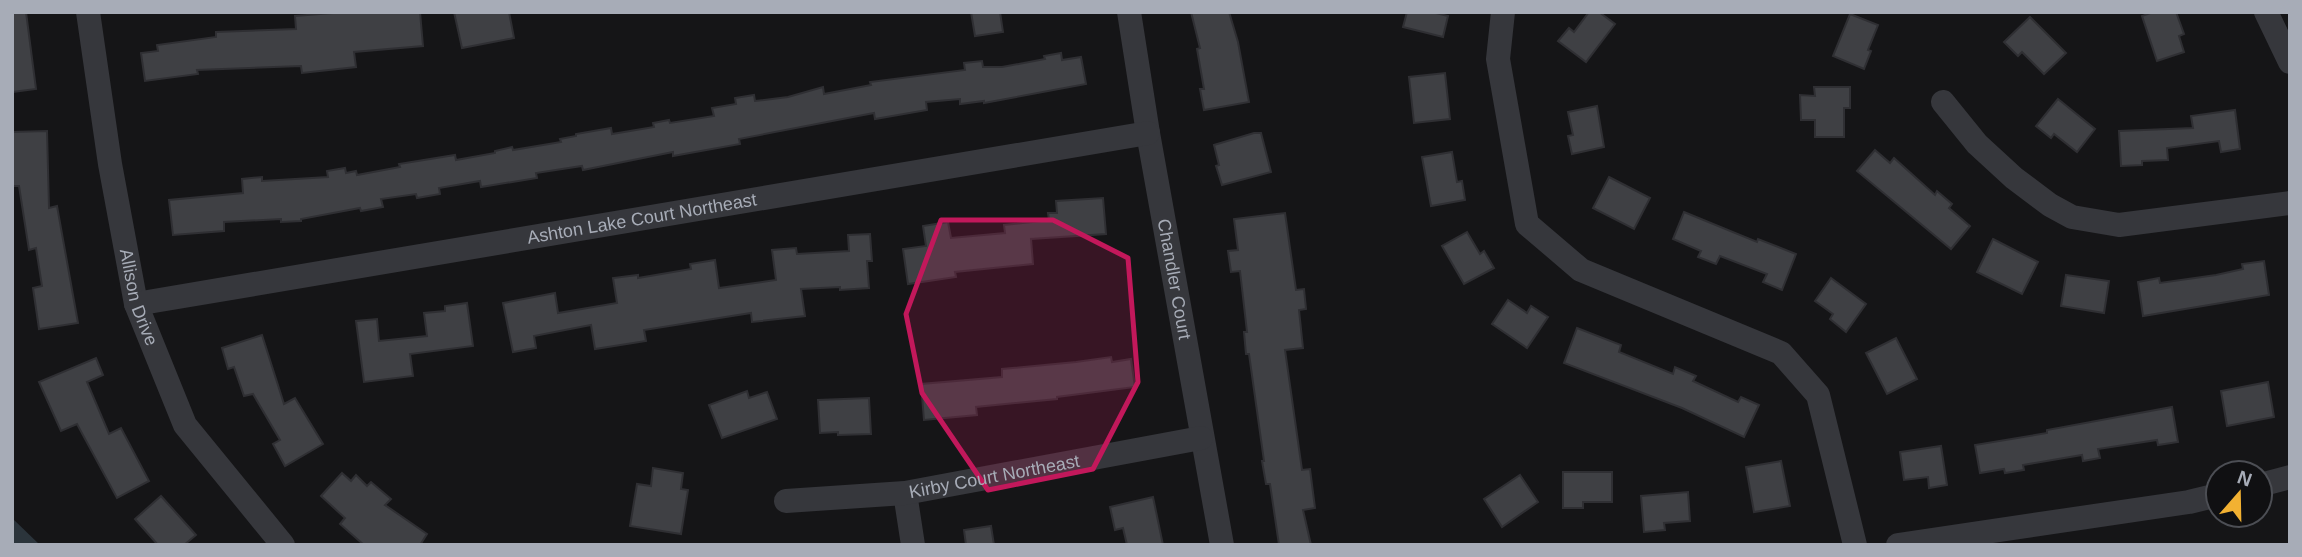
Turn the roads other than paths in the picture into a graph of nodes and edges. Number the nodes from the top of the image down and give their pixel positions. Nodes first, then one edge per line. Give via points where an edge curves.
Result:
1 (88, 12) edge
2 (1129, 12) edge
3 (1503, 12) edge
4 (2266, 12) edge
5 (2290, 62) edge
6 (1944, 102) dead end
7 (1148, 133) junction
8 (2290, 203) edge
9 (136, 304) junction
10 (1201, 438) junction
11 (905, 493) junction
12 (2204, 498) edge
13 (786, 501) dead end
14 (283, 545) edge
15 (913, 545) edge
16 (1222, 545) edge
17 (1855, 545) edge
18 (1898, 545) edge

1 - 9 street, Allison Drive
2 - 7 street, Chandler Court
3 - 17 street via 1498,59 1527,224 1581,270 1781,353 1818,395
4 - 5 street
6 - 8 street via 1977,144 2014,178 2072,217 2119,225
7 - 9 street, Ashton Lake Court Northeast
7 - 10 street, Chandler Court
9 - 14 street, Allison Drive via 186,425
10 - 11 street, Kirby Court Northeast
10 - 16 street, Chandler Court
11 - 13 street, Kirby Court Northeast
11 - 15 street
12 - 18 street

